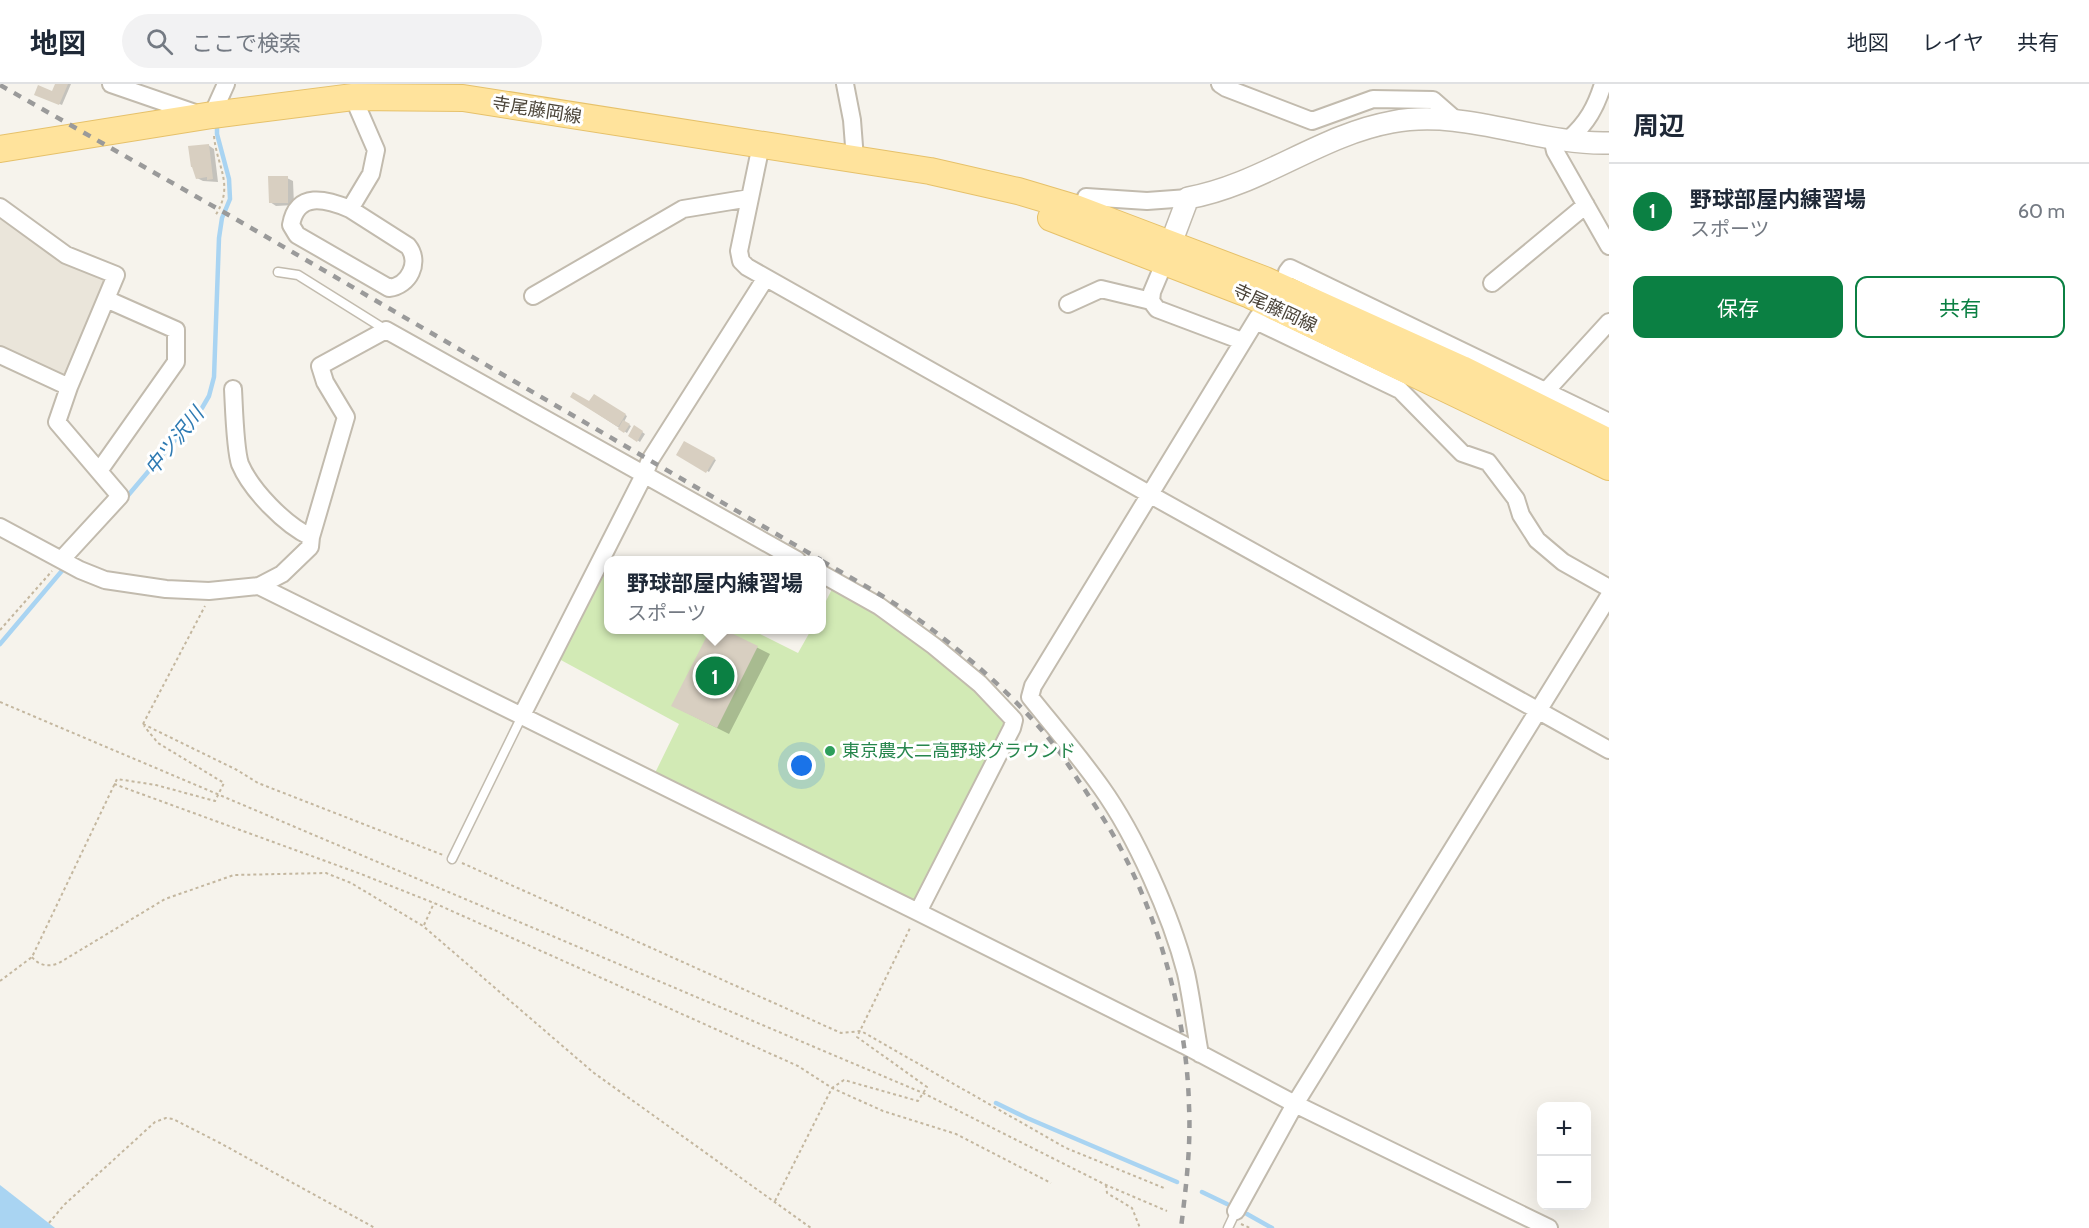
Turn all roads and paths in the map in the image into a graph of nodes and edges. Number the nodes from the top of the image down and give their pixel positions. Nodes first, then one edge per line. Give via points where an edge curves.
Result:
1 (111, 84) edge
2 (226, 84) edge
3 (845, 84) edge
4 (1220, 84) edge
5 (1604, 84) edge
6 (364, 94) junction
7 (216, 119) junction
8 (1457, 121) junction
9 (1560, 139) junction
10 (1609, 143) edge
11 (761, 145) junction
12 (0, 149) edge
13 (855, 159) junction
14 (1086, 197) dead end
15 (750, 198) junction
16 (1188, 198) junction
17 (1586, 205) junction
18 (0, 207) edge
19 (350, 209) junction
20 (215, 216) dead end
21 (1609, 246) edge
22 (1168, 252) junction
23 (279, 272) dead end
24 (1287, 272) dead end
25 (765, 279) junction
26 (1492, 283) dead end
27 (533, 296) dead end
28 (106, 299) junction
29 (1151, 301) junction
30 (1068, 304) dead end
31 (1609, 322) edge
32 (386, 330) junction
33 (1242, 341) junction
34 (0, 355) edge
35 (69, 387) junction
36 (233, 389) dead end
37 (1546, 391) junction
38 (1609, 422) edge
39 (1609, 442) edge
40 (1609, 467) edge
41 (99, 471) junction
42 (644, 475) junction
43 (1149, 494) junction
44 (0, 527) edge
45 (310, 537) junction
46 (788, 556) edge
47 (62, 559) junction
48 (826, 576) edge
49 (259, 586) junction
50 (1609, 588) edge
51 (209, 591) junction
52 (1609, 596) edge
53 (0, 630) edge
54 (0, 702) edge
55 (1538, 709) junction
56 (522, 715) junction
57 (143, 724) junction
58 (1609, 750) edge
59 (114, 784) junction
60 (219, 795) junction
61 (452, 859) junction
62 (434, 903) junction
63 (918, 912) junction
64 (423, 926) junction
65 (32, 957) junction
66 (0, 981) edge
67 (861, 1031) junction
68 (1200, 1054) junction
69 (832, 1088) junction
70 (923, 1093) junction
71 (1294, 1104) junction
72 (1051, 1184) dead end
73 (1106, 1185) junction
74 (1164, 1188) dead end
75 (775, 1201) junction
76 (1167, 1211) dead end
77 (1236, 1211) joint
78 (49, 1223) dead end
79 (375, 1228) edge
80 (811, 1228) edge
81 (1140, 1228) edge
82 (1228, 1228) edge
83 (1549, 1228) edge

1 - 7 street
2 - 7 street
3 - 13 street
4 - 8 street via 1312,121 1383,99 1433,100
5 - 9 street via 1597,106 1583,126
6 - 7 main road, 寺尾藤岡線
6 - 11 main road, 寺尾藤岡線 via 463,98
6 - 19 street via 376,150 370,174
7 - 12 main road, 寺尾藤岡線
7 - 20 path via 216,150 225,180 224,200
8 - 9 street
8 - 16 street via 1420,118 1366,128 1250,179
9 - 10 street
9 - 17 street via 1555,151
11 - 13 main road, 寺尾藤岡線
11 - 15 street
13 - 22 main road, 寺尾藤岡線 via 1018,191 1066,206
14 - 16 street via 1147,201
15 - 25 street via 739,251 741,261
15 - 27 street via 683,209
16 - 22 street
17 - 21 street
17 - 26 street
18 - 28 street via 66,255 116,275
19 - 19 street via 413,252 413,266 404,283 389,288 297,236 291,225 298,206 307,202 330,200
22 - 29 street
22 - 39 main road, 寺尾藤岡線 via 1265,280 1451,364
22 - 40 main road, 寺尾藤岡線
23 - 32 lane via 298,275
24 - 37 street via 1290,268
25 - 42 street
25 - 43 street
28 - 35 street
28 - 41 street via 176,330 176,362
29 - 30 street via 1101,289
29 - 33 street via 1157,309
31 - 37 street
32 - 42 street
32 - 45 street via 320,366 346,417
33 - 43 street
33 - 50 street via 1257,320 1400,390 1462,453 1488,462 1516,499 1537,540 1563,562
34 - 35 street
35 - 41 street via 57,422
36 - 45 street via 240,463 262,499
37 - 38 street
41 - 47 street via 120,496
42 - 46 street
42 - 56 street
43 - 55 street
43 - 68 street via 1030,697 1102,789 1159,897 1186,974
44 - 47 street
45 - 49 street via 310,547 282,574
47 - 51 street via 105,580
47 - 53 path
48 - 63 street via 879,606 934,646 980,684 1014,720
49 - 51 street
49 - 56 street
51 - 57 path via 205,606
52 - 55 street
54 - 60 path
55 - 58 street
55 - 71 street
56 - 61 lane
56 - 63 street
57 - 60 path via 158,743 224,783
57 - 61 path via 258,783
59 - 60 path via 117,779 156,785 215,801
59 - 62 path
59 - 65 path
60 - 70 path
61 - 67 path via 841,1033
62 - 64 path
62 - 69 path via 798,1066
63 - 67 path
63 - 68 street
64 - 65 path via 326,873 234,875 165,899 52,965
64 - 75 path via 594,1073
65 - 66 path
67 - 70 path via 857,1037 927,1087
67 - 74 path via 1066,1148
68 - 71 street
69 - 70 path via 844,1080 918,1101
69 - 72 path via 884,1111 956,1134
69 - 75 path
70 - 73 path
71 - 77 street
71 - 83 street
73 - 76 path
73 - 81 path via 1107,1193 1132,1208
75 - 80 path
77 - 82 lane
78 - 79 path via 155,1122 166,1118 220,1143

